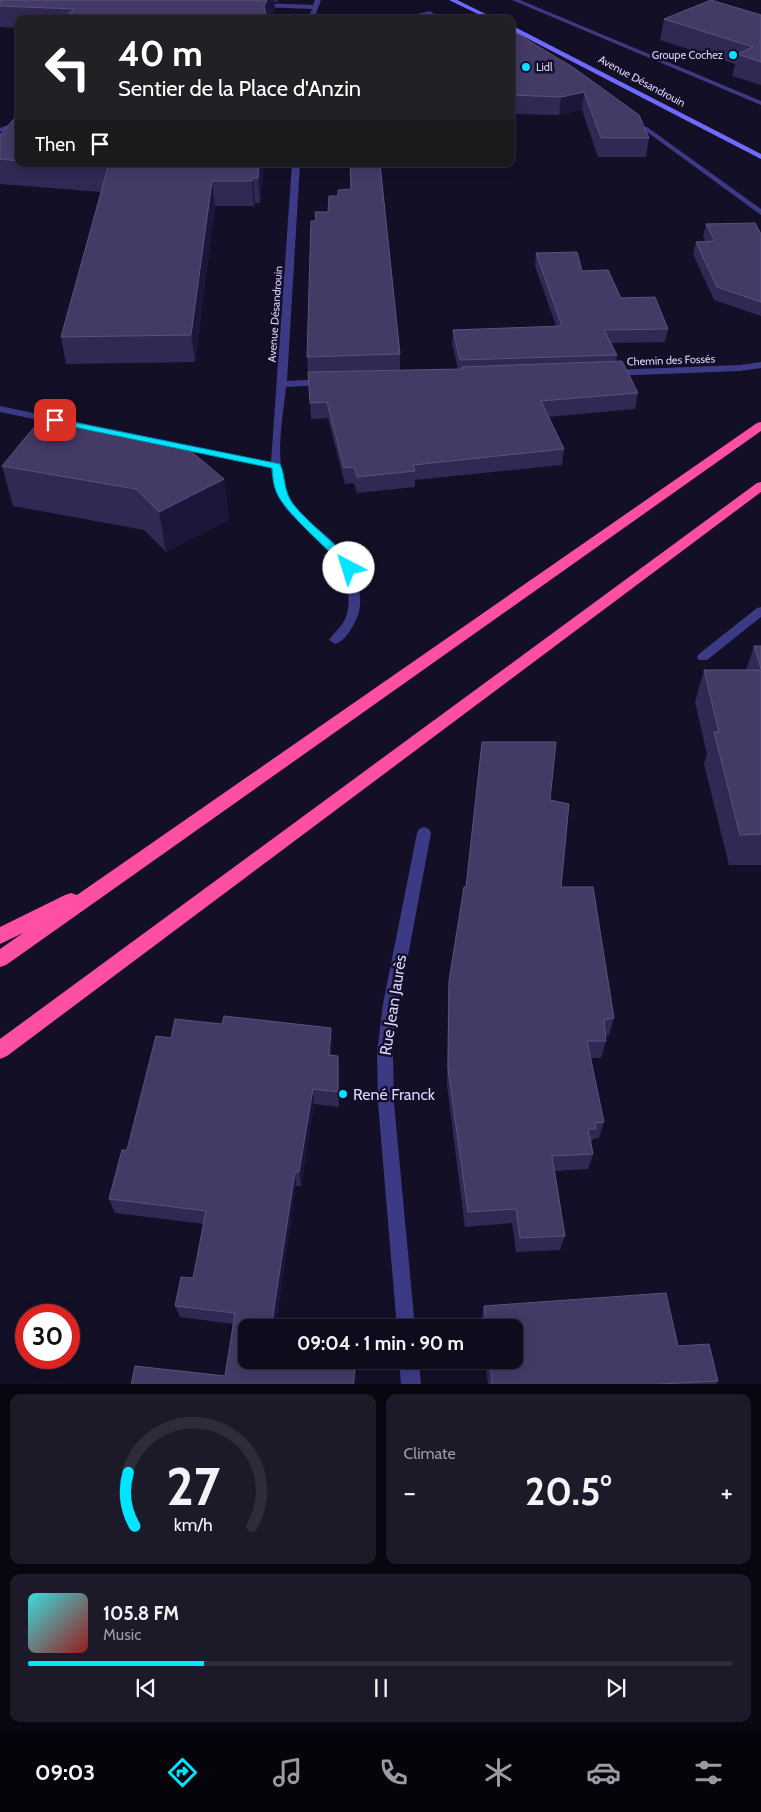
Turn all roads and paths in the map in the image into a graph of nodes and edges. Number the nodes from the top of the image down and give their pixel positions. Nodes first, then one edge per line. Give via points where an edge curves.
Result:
1 (318, 0) edge
2 (452, 0) edge
3 (515, 0) edge
4 (255, 5) edge
5 (314, 8) junction
6 (312, 15) edge
7 (420, 15) edge
8 (433, 15) edge
9 (484, 15) edge
10 (515, 29) edge
11 (761, 103) edge
12 (15, 124) edge
13 (645, 128) edge
14 (0, 130) edge
15 (761, 157) edge
16 (296, 167) edge
17 (761, 212) edge
18 (761, 366) edge
19 (601, 373) edge
20 (332, 382) edge
21 (282, 384) junction
22 (0, 409) edge
23 (761, 426) edge
24 (276, 466) junction
25 (761, 486) edge
26 (761, 611) edge
27 (335, 640) dead end
28 (703, 657) dead end
29 (424, 833) dead end
30 (124, 873) junction
31 (0, 936) edge
32 (0, 959) edge
33 (0, 1050) edge
34 (405, 1319) edge
35 (410, 1369) edge
36 (411, 1384) edge

1 - 5 street
2 - 9 main road
3 - 11 street
4 - 5 street
5 - 6 street
7 - 8 street
10 - 15 main road, Avenue Désandrouin
12 - 14 street
13 - 17 street
16 - 21 street, Avenue Désandrouin
18 - 19 street, Chemin des Fossés
20 - 21 street
21 - 24 street, Avenue Désandrouin
22 - 24 street
23 - 30 highway
24 - 27 street, Avenue Désandrouin via 281,491 289,506 344,559 352,575 356,605 346,629
25 - 33 highway
26 - 28 street
29 - 34 street, Rue Jean Jaurès via 391,1004 385,1053 386,1103
30 - 31 highway
30 - 32 highway
35 - 36 street

